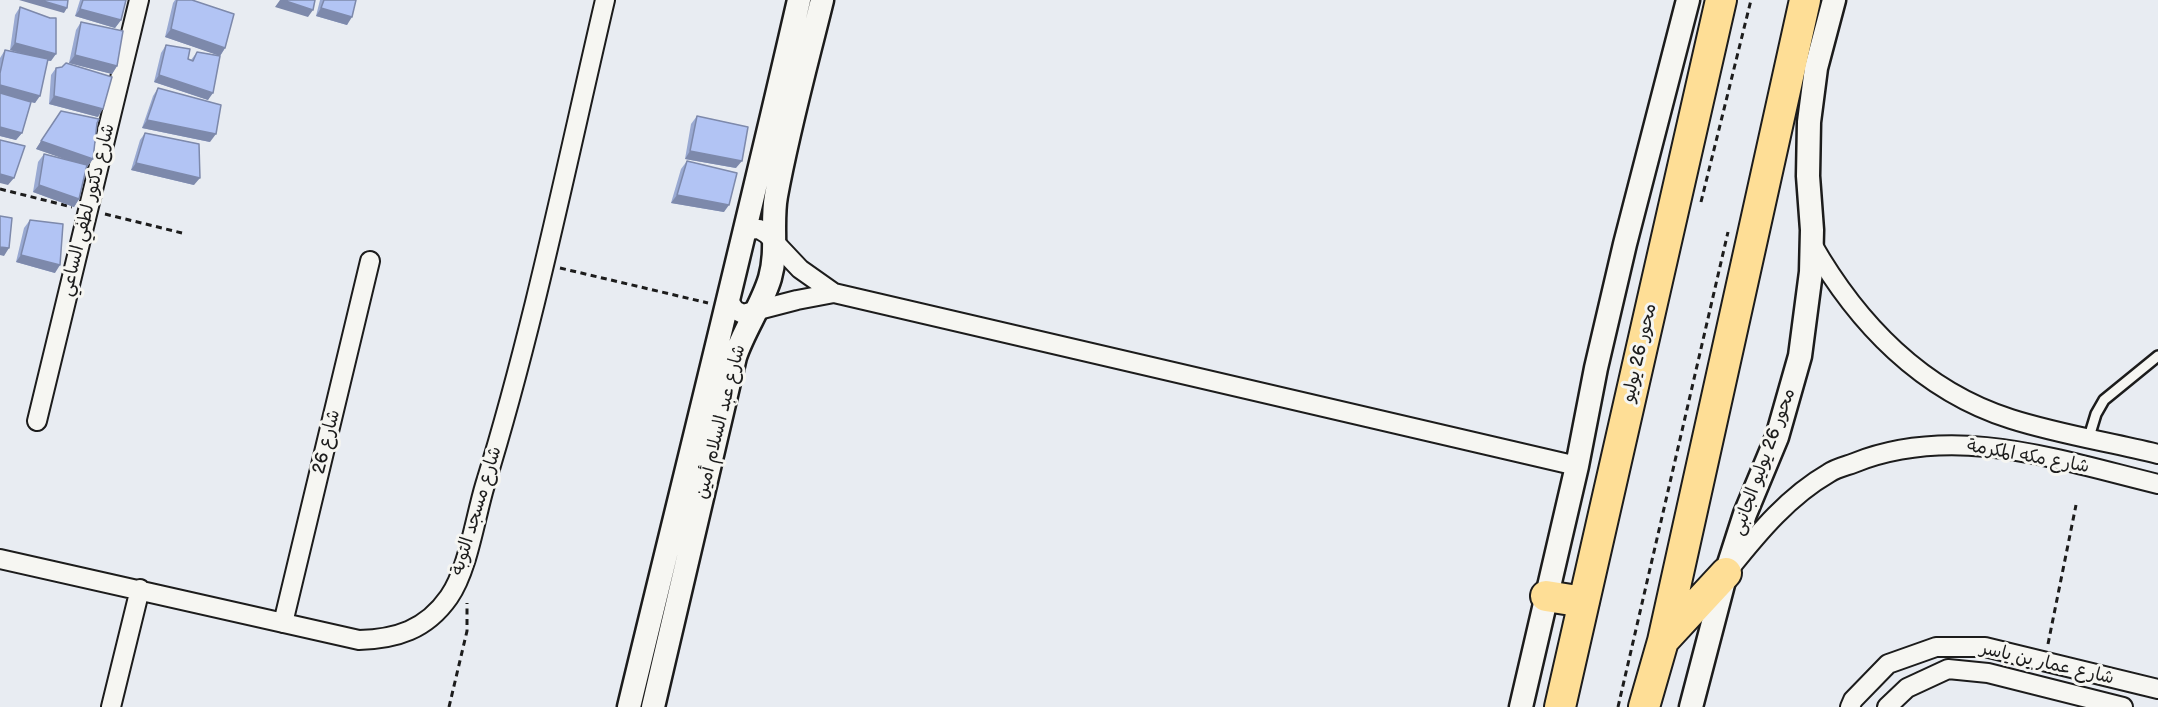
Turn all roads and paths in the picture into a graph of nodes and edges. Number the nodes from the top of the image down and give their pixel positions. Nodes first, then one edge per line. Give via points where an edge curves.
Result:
1 (139, 0) edge
2 (605, 0) edge
3 (799, 0) edge
4 (822, 0) edge
5 (1688, 0) edge
6 (1721, 0) edge
7 (1804, 0) edge
8 (1834, 0) edge
9 (746, 230) junction
10 (1728, 230) dead end
11 (776, 244) junction
12 (1812, 244) junction
13 (370, 261) dead end
14 (543, 264) junction
15 (834, 293) junction
16 (727, 303) junction
17 (756, 310) junction
18 (2158, 356) edge
19 (37, 421) dead end
20 (2089, 437) junction
21 (2158, 454) edge
22 (1577, 466) junction
23 (2083, 466) junction
24 (2158, 484) edge
25 (2076, 505) dead end
26 (0, 559) edge
27 (460, 573) junction
28 (1726, 573) junction
29 (140, 589) junction
30 (1546, 596) junction
31 (1584, 602) junction
32 (283, 623) junction
33 (1663, 641) junction
34 (643, 649) junction
35 (665, 657) junction
36 (2044, 661) junction
37 (2094, 674) junction
38 (2158, 689) edge
39 (2061, 700) edge
40 (2088, 703) edge
41 (111, 707) edge
42 (449, 707) edge
43 (629, 707) edge
44 (653, 707) edge
45 (1521, 707) edge
46 (1560, 707) edge
47 (1618, 707) edge
48 (1644, 707) edge
49 (1691, 707) edge
50 (1850, 707) edge
51 (1887, 707) edge
52 (2123, 707) edge

1 - 19 street, شارع دكتور لطفي الساعي
2 - 14 street, شارع مسجد التوبة
3 - 9 street, شارع عبد السلام أمين
4 - 11 street, شارع عبد السلام أمين via 777,190
5 - 22 street via 1620,266
6 - 31 highway, محور 26 يوليو
7 - 33 highway
8 - 12 street, محور 26 يوليو الجانبى via 1816,68 1809,122
9 - 11 street via 759,229
9 - 16 street, شارع عبد السلام أمين
10 - 47 path
11 - 15 street via 800,269
11 - 17 street, شارع عبد السلام أمين via 770,278
12 - 20 street, شارع مكه المكرمة via 1861,317 1920,372 1986,410
12 - 28 street, محور 26 يوليو الجانبى via 1807,314 1790,397
13 - 32 street, شارع 26
14 - 16 path
14 - 27 street, شارع مسجد التوبة via 525,349
15 - 17 street
15 - 22 street
16 - 17 street via 738,312
16 - 34 street, شارع عبد السلام أمين
17 - 35 street, شارع عبد السلام أمين via 735,357
18 - 20 lane via 2104,400
20 - 21 street, شارع مكه المكرمة
20 - 23 street
22 - 30 street
23 - 24 street, شارع مكه المكرمة
23 - 28 street, شارع مكه المكرمة via 1962,444 1917,446 1872,456 1829,472 1791,500
25 - 36 path
26 - 29 street, شارع مسجد التوبة
27 - 32 street, شارع مسجد التوبة via 449,597 432,616 410,631 385,639 359,640
27 - 42 path via 467,602 467,631
28 - 33 highway
28 - 49 street, محور 26 يوليو الجانبى
29 - 32 street, شارع مسجد التوبة
29 - 41 street
30 - 31 highway
30 - 45 street
31 - 46 highway, محور 26 يوليو
33 - 48 highway
34 - 35 street
34 - 43 street, شارع عبد السلام أمين
35 - 44 street, شارع عبد السلام أمين
36 - 37 street, شارع عمار بن ياسر
36 - 50 street, شارع عمار بن ياسر via 1984,647 1936,647 1888,664
37 - 38 street, شارع عمار بن ياسر
37 - 40 street
39 - 40 street, شارع عمار بن ياسر
39 - 51 street, شارع عمار بن ياسر via 1988,673 1948,669 1906,688
40 - 52 street, شارع عمار بن ياسر

